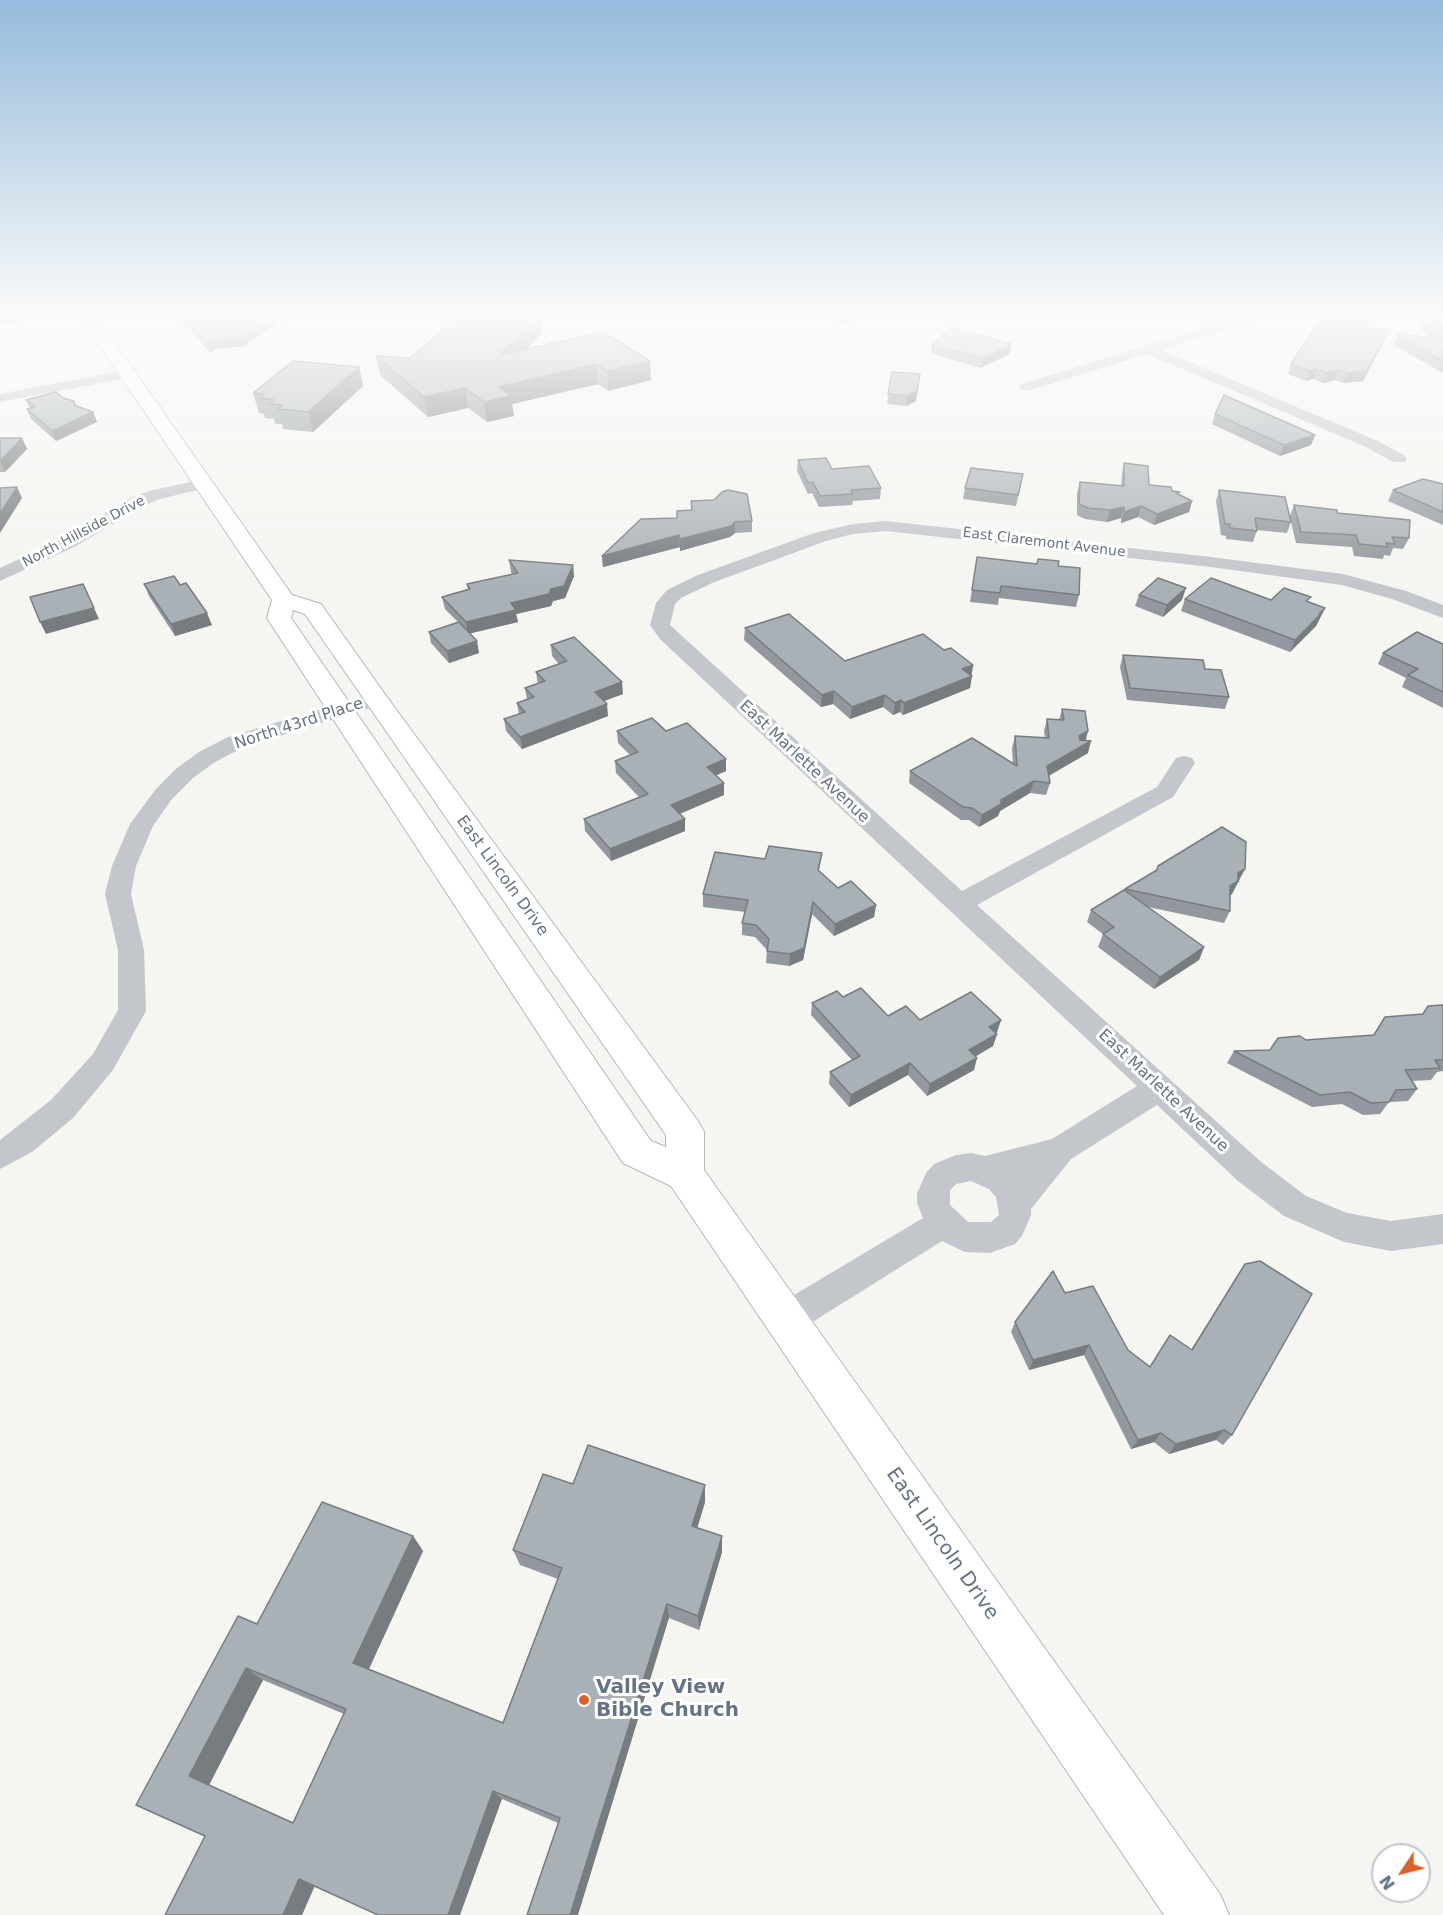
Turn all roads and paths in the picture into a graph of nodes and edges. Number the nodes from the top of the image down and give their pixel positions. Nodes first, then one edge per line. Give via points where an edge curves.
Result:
1 (150, 407) edge
2 (1285, 407) edge
3 (1399, 459) dead end
4 (204, 484) junction
5 (0, 575) edge
6 (284, 600) junction
7 (1443, 612) edge
8 (662, 613) joint
9 (375, 699) junction
10 (340, 710) junction
11 (1184, 763) dead end
12 (959, 904) junction
13 (1159, 1088) junction
14 (1060, 1150) junction
15 (0, 1156) edge
16 (985, 1170) junction
17 (685, 1174) junction
18 (1015, 1204) junction
19 (943, 1223) junction
20 (1443, 1229) edge
21 (786, 1319) junction
22 (1199, 1915) edge

1 - 4 main road
2 - 3 street
4 - 5 street, North Hillside Drive via 137,502 70,542
4 - 6 main road
6 - 9 main road, East Lincoln Drive via 313,609
6 - 10 main road via 279,618
7 - 8 street, East Claremont Avenue via 1343,580 886,526 820,537 705,579 674,594
8 - 12 street, East Marlette Avenue via 660,625 667,635
9 - 10 street, North 43rd Place
9 - 17 main road, East Lincoln Drive via 685,1132
10 - 15 street, North 43rd Place via 236,742 207,757 164,794 142,824 124,866 118,894 131,950 132,1011 103,1062 62,1109
10 - 17 main road via 637,1152
11 - 12 street via 1165,792
12 - 13 street, East Marlette Avenue
13 - 14 street
13 - 20 street, East Marlette Avenue via 1249,1171 1295,1206 1344,1227 1391,1236
14 - 16 street
14 - 18 street
16 - 18 street via 1009,1189
16 - 19 street via 956,1169 937,1183 933,1203
17 - 21 main road, East Lincoln Drive
18 - 19 street via 1010,1226 990,1239 965,1237
19 - 21 street
21 - 22 main road, East Lincoln Drive

